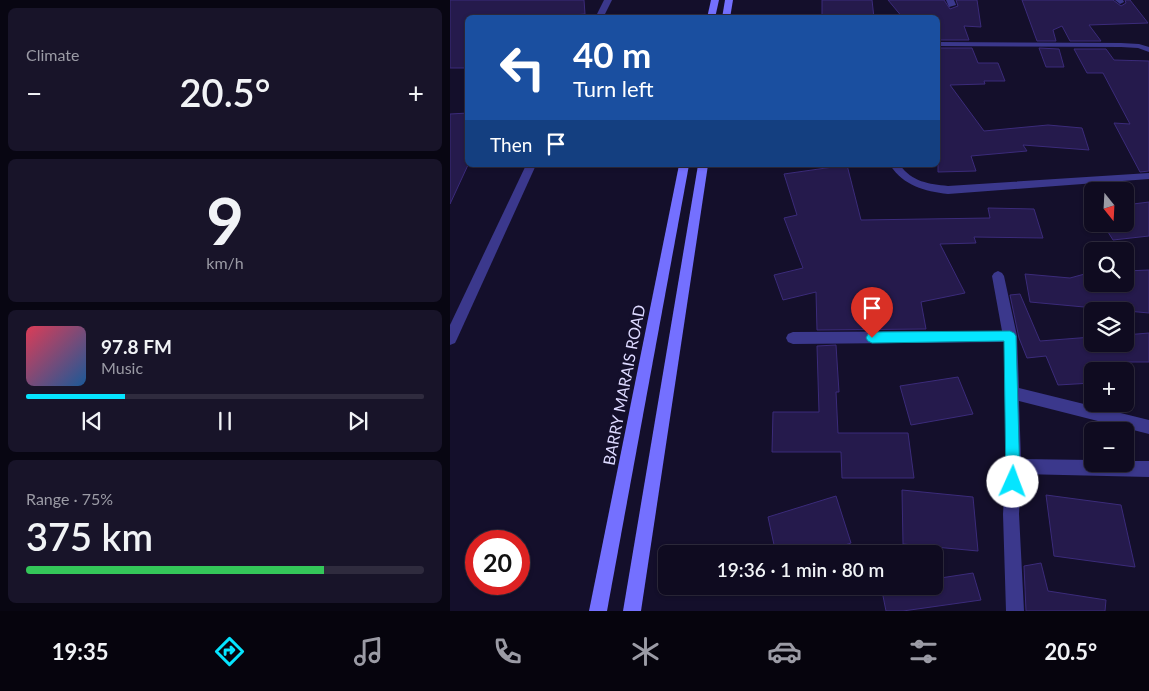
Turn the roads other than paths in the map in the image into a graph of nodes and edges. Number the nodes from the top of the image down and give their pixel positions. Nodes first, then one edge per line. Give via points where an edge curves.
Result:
1 (608, 0) edge
2 (715, 0) edge
3 (728, 0) edge
4 (601, 15) edge
5 (712, 15) edge
6 (726, 15) edge
7 (940, 44) edge
8 (1149, 50) edge
9 (530, 167) edge
10 (684, 167) edge
11 (703, 167) edge
12 (897, 167) edge
13 (1149, 176) edge
14 (998, 276) dead end
15 (1010, 336) junction
16 (450, 338) edge
17 (793, 338) dead end
18 (1012, 393) junction
19 (1149, 427) edge
20 (1014, 466) junction
21 (1149, 469) edge
22 (598, 611) edge
23 (632, 611) edge
24 (1015, 611) edge

1 - 4 street
2 - 5 main road
3 - 6 main road
7 - 8 street via 1122,45
9 - 16 street
10 - 22 main road, BARRY MARAIS ROAD
11 - 23 main road
12 - 13 street via 908,180 920,186 948,190
14 - 15 street
15 - 17 street
15 - 18 street
18 - 19 street
18 - 20 street
20 - 21 street
20 - 24 street via 1010,514

